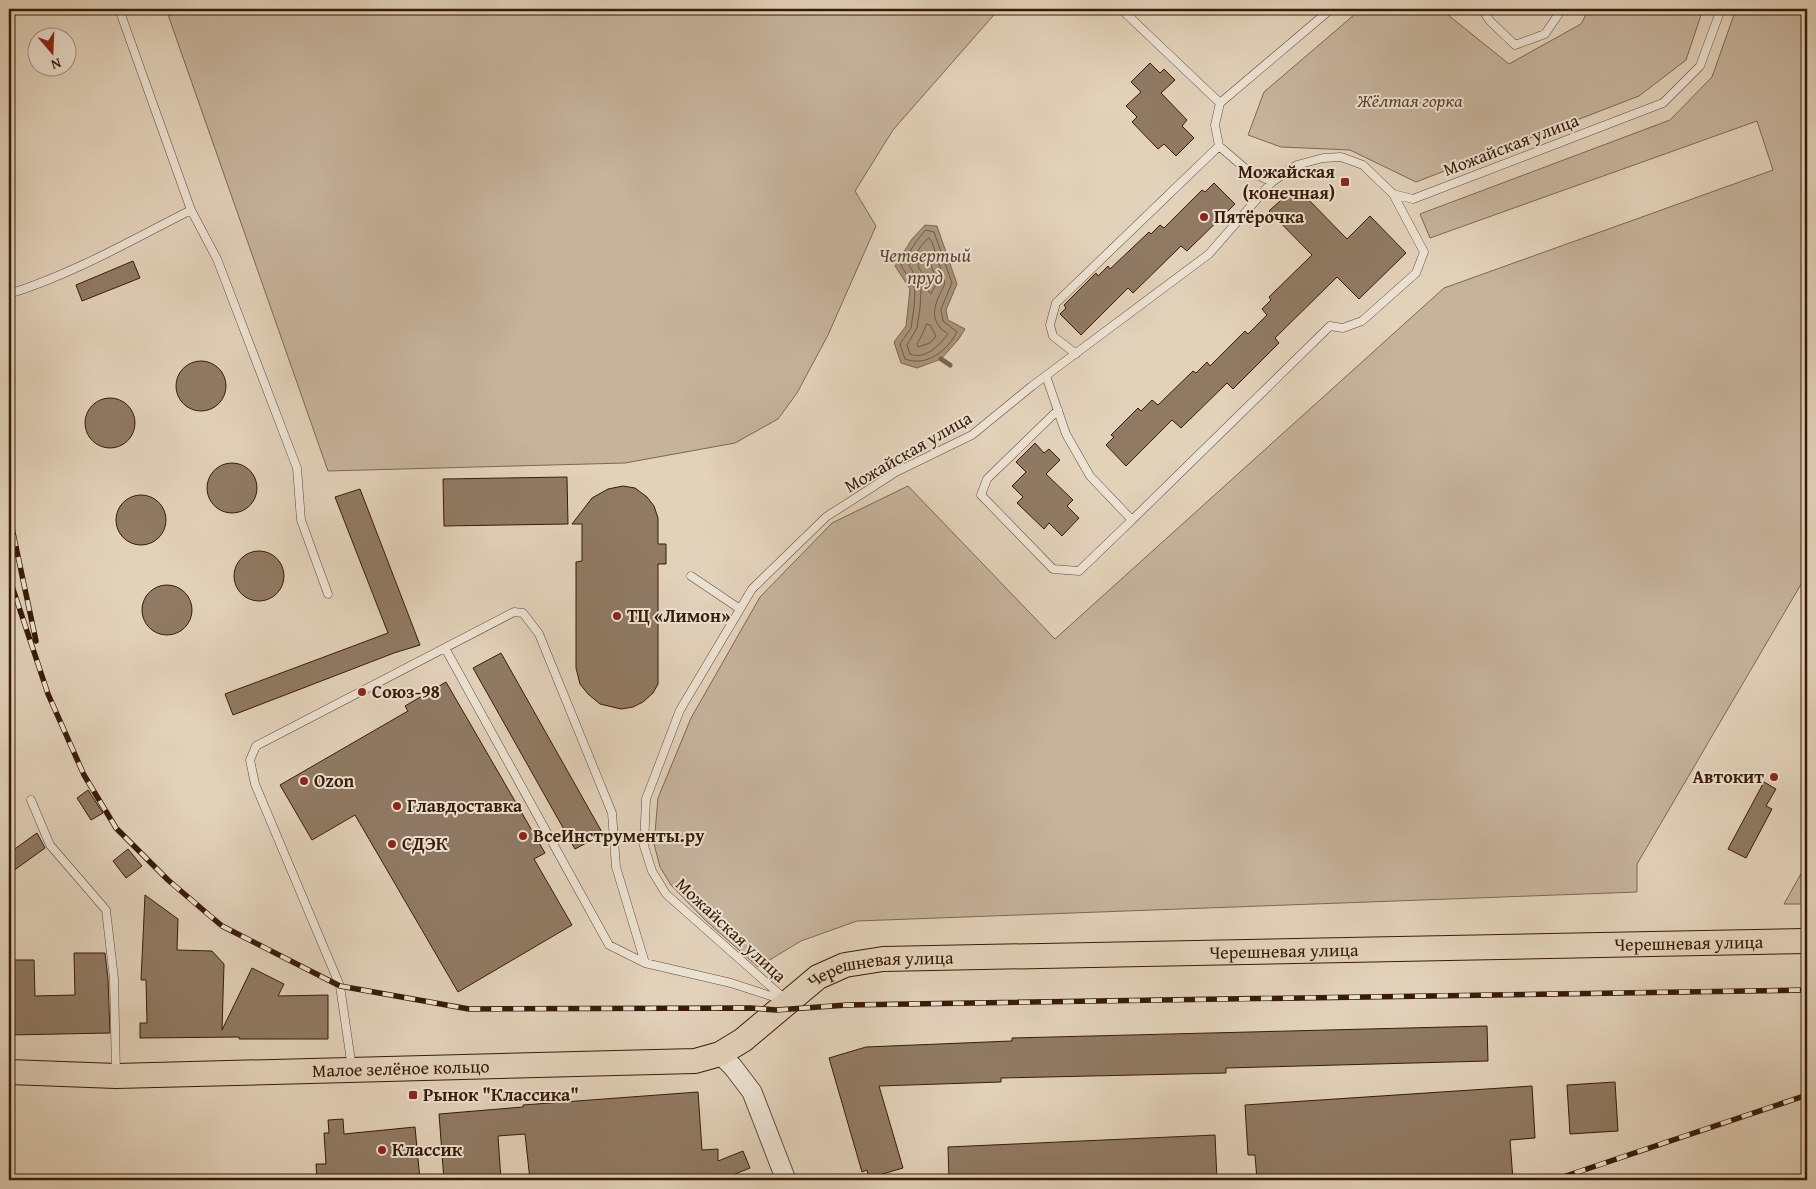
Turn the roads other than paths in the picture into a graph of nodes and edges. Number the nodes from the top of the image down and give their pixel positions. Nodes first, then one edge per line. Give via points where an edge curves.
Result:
1 (119, 9) edge
2 (1121, 9) edge
3 (1331, 9) edge
4 (1482, 9) edge
5 (1562, 9) edge
6 (1721, 9) edge
7 (1220, 103) junction
8 (1219, 146) junction
9 (1272, 182) junction
10 (1393, 194) junction
11 (191, 210) junction
12 (9, 294) edge
13 (1076, 354) junction
14 (1046, 376) junction
15 (1058, 410) junction
16 (1132, 520) junction
17 (691, 576) dead end
18 (328, 594) dead end
19 (740, 609) junction
20 (445, 648) junction
21 (31, 800) dead end
22 (1807, 941) edge
23 (645, 963) junction
24 (782, 1006) junction
25 (720, 1054) junction
26 (352, 1070) junction
27 (9, 1072) edge
28 (116, 1076) junction
29 (786, 1180) edge

1 - 11 lane
2 - 7 lane
3 - 7 lane
4 - 5 lane via 1515,45 1545,34
6 - 10 lane, Можайская улица via 1700,66 1663,103 1413,199
7 - 8 lane via 1215,125
8 - 9 lane via 1247,170
8 - 13 lane via 1056,303 1050,325 1052,336
9 - 10 lane, Можайская улица via 1297,165 1341,157 1363,166
9 - 13 lane, Можайская улица via 1209,254
10 - 16 lane via 1424,252 1416,273 1362,321 1343,328 1330,326
11 - 12 lane via 82,264
11 - 18 lane via 217,259 297,468 302,520
13 - 14 lane, Можайская улица
14 - 15 lane
14 - 19 lane, Можайская улица via 972,435 896,472 826,517 752,589
15 - 16 lane via 1066,434 1090,476
15 - 16 lane via 987,479 981,495 1053,568 1079,572
17 - 19 lane
19 - 24 lane, Можайская улица via 680,710 646,799 644,846 652,871 666,894
20 - 23 lane via 608,945
20 - 23 lane via 514,612 523,613 539,634 612,813 616,867
20 - 26 lane via 256,746 250,760 256,784 340,986
21 - 28 lane via 50,845 106,910 114,979
22 - 24 main road, Черешневая улица via 883,959 845,965 818,977
23 - 24 lane via 730,983
24 - 25 main road, Малое зелёное кольцо via 743,1040
25 - 26 main road, Малое зелёное кольцо via 695,1061
25 - 29 street via 752,1092
26 - 28 main road, Малое зелёное кольцо
27 - 28 main road, Малое зелёное кольцо

